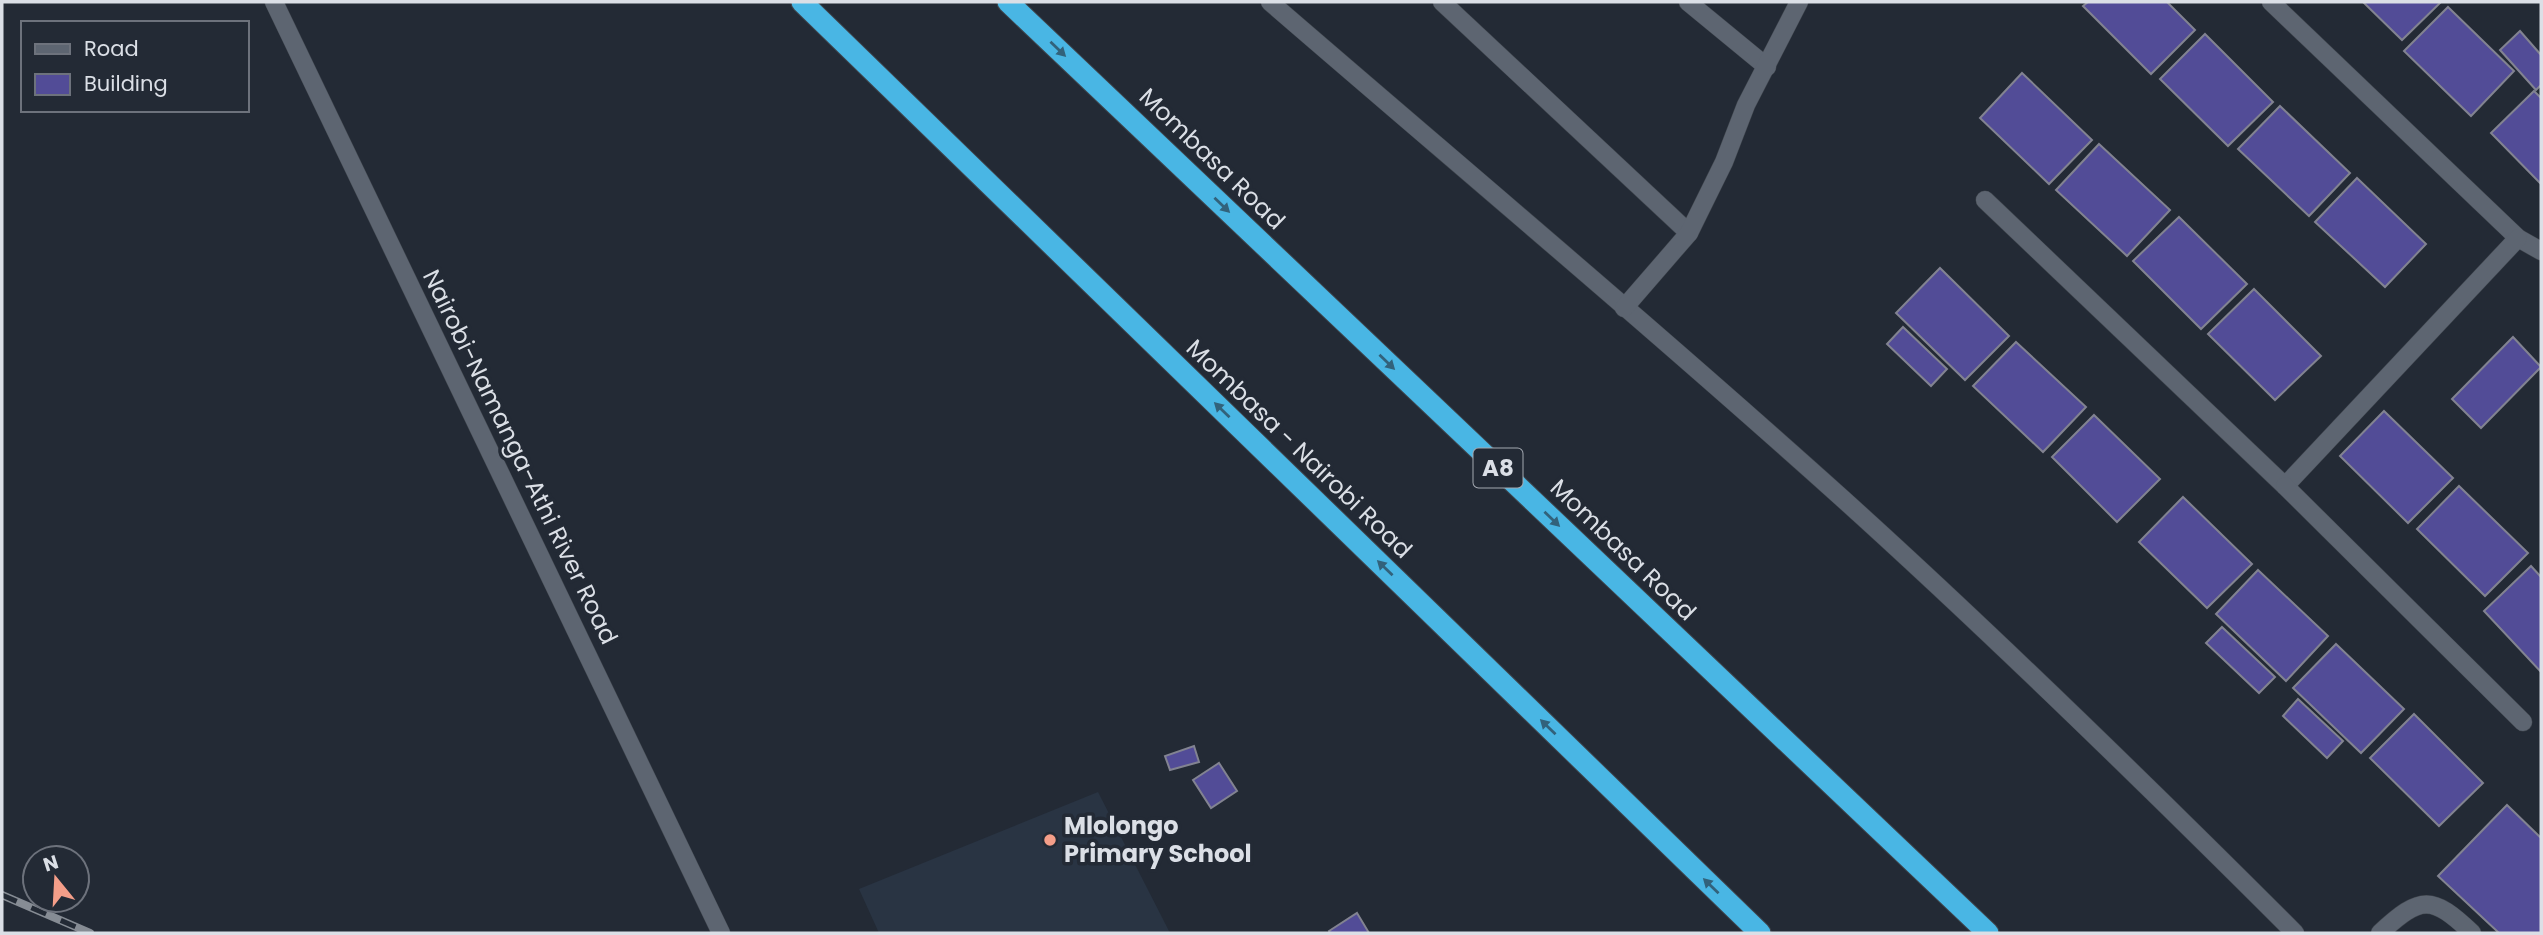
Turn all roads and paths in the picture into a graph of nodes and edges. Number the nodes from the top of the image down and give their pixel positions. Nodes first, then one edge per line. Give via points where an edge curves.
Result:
1 (274, 2) edge
2 (802, 2) edge
3 (1008, 2) edge
4 (1270, 2) edge
5 (1442, 2) edge
6 (1688, 2) edge
7 (1799, 2) edge
8 (2271, 2) edge
9 (1767, 66) junction
10 (1985, 200) dead end
11 (1689, 233) junction
12 (2518, 238) junction
13 (2541, 251) edge
14 (1624, 307) junction
15 (2285, 486) junction
16 (2523, 722) dead end
17 (721, 933) edge
18 (1760, 933) edge
19 (1989, 933) edge
20 (2295, 933) edge
21 (2380, 933) edge
22 (2472, 933) edge

1 - 17 street, Nairobi-Namanga-Athi River Road
18 -> 2 highway, Mombasa - Nairobi Road
3 -> 19 highway, Mombasa Road / A8
4 - 14 street
5 - 11 street
6 - 9 street
7 - 9 street
8 - 12 street
9 - 11 street
10 - 15 street
11 - 14 street
12 - 13 street
12 - 15 street
14 - 20 street via 1979,624
15 - 16 street
21 - 22 street via 2408,911 2429,903 2447,910

